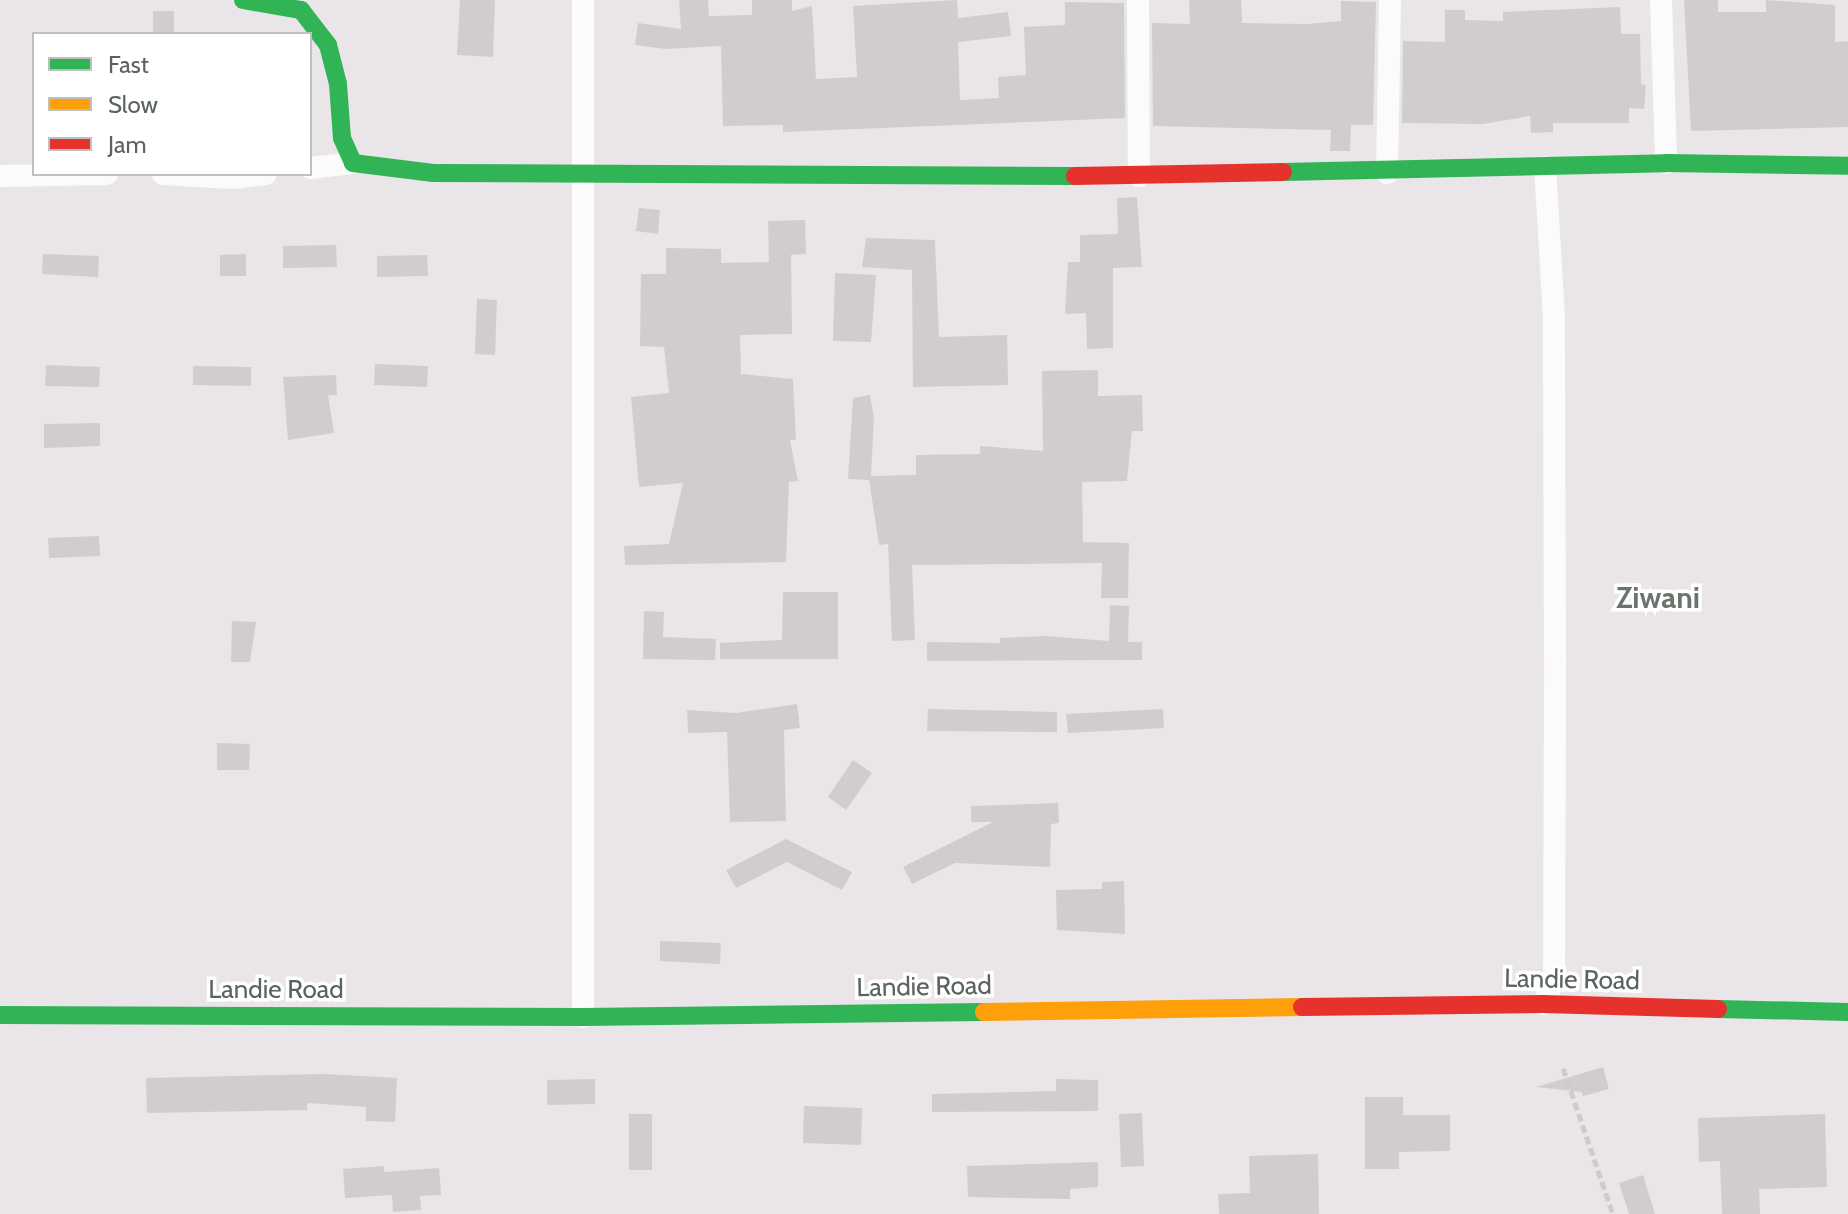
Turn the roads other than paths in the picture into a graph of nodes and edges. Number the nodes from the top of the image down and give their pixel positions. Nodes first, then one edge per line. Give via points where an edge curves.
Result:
1 (243, 0) edge
2 (583, 0) edge
3 (1138, 0) edge
4 (1390, 0) edge
5 (1661, 0) edge
6 (353, 163) junction
7 (1666, 163) junction
8 (1848, 166) edge
9 (1545, 167) junction
10 (312, 168) edge
11 (1387, 173) junction
12 (32, 175) edge
13 (587, 175) junction
14 (0, 176) edge
15 (1139, 176) junction
16 (1543, 1004) junction
17 (1848, 1012) edge
18 (0, 1015) edge
19 (583, 1017) junction

1 - 6 street via 301,10 328,45 338,84 342,138
2 - 13 street
3 - 15 street
4 - 11 street
5 - 7 street
6 - 10 street
6 - 13 street via 433,173
7 - 8 street
7 - 9 street
9 - 11 street
9 - 16 street via 1554,318 1555,687 1554,980
11 - 15 street
12 - 14 street
13 - 15 street
13 - 19 street
16 - 17 street, Landie Road
16 - 19 street, Landie Road
18 - 19 street, Landie Road

